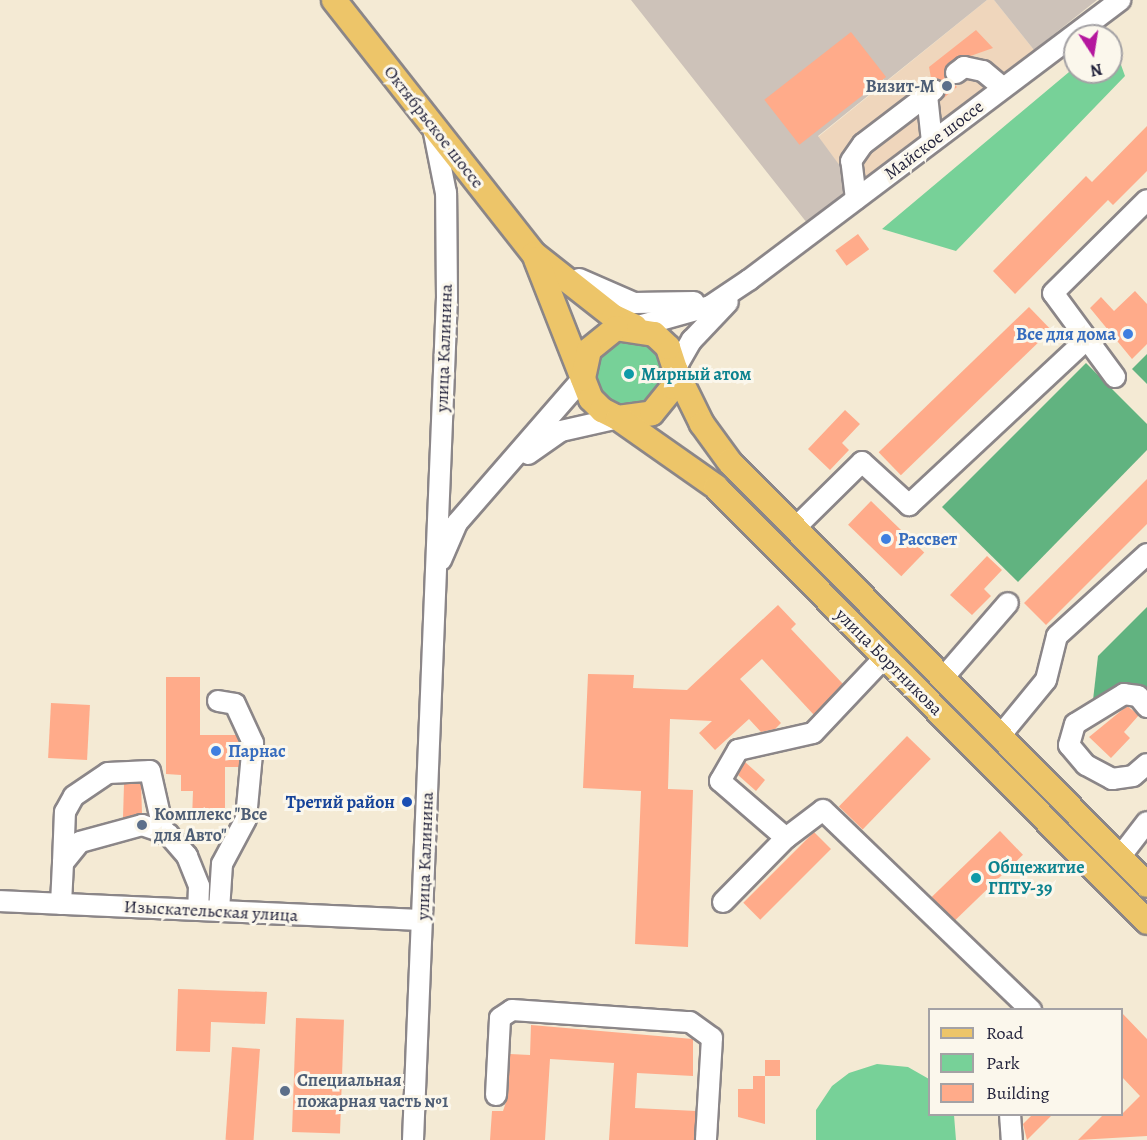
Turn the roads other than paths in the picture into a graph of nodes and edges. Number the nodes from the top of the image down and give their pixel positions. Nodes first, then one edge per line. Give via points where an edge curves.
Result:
1 (334, 0) edge
2 (1120, 0) edge
3 (956, 73) dead end
4 (1003, 88) junction
5 (433, 126) junction
6 (932, 142) junction
7 (856, 199) junction
8 (1147, 200) edge
9 (534, 254) junction
10 (749, 280) junction
11 (635, 327) junction
12 (1086, 340) junction
13 (675, 369) junction
14 (1115, 377) dead end
15 (583, 378) junction
16 (618, 418) junction
17 (497, 477) junction
18 (795, 528) junction
19 (1147, 554) edge
20 (437, 571) junction
21 (1008, 603) dead end
22 (885, 658) junction
23 (943, 678) junction
24 (218, 701) dead end
25 (1147, 707) edge
26 (1000, 736) junction
27 (1147, 764) edge
28 (1147, 822) edge
29 (164, 833) junction
30 (786, 838) junction
31 (1120, 857) junction
32 (63, 863) junction
33 (1147, 885) edge
34 (0, 901) edge
35 (723, 902) dead end
36 (60, 904) junction
37 (198, 910) junction
38 (219, 911) junction
39 (422, 920) junction
40 (1147, 921) edge
41 (1028, 1008) edge
42 (496, 1095) dead end
43 (1011, 1116) edge
44 (412, 1140) edge
45 (706, 1140) edge
46 (1012, 1140) edge

1 - 5 main road, Октябрьское шоссе
2 - 4 street, Майское шоссе
3 - 4 street via 964,67 983,71
4 - 6 street, Майское шоссе
5 - 9 main road, Октябрьское шоссе
5 - 20 street, улица Калинина via 445,177 448,246
6 - 7 street, Майское шоссе
6 - 7 street via 930,92 863,144 851,161
7 - 10 street, Майское шоссе
8 - 12 street via 1053,293
9 - 10 street, Майское шоссе via 596,289 642,304 684,305 727,294
9 - 11 main road, Октябрьское шоссе via 614,317
9 - 15 main road, Октябрьское шоссе
10 - 11 street, Майское шоссе via 710,306
10 - 13 street, Майское шоссе via 692,340
11 - 13 main road via 668,347
11 - 15 main road via 600,336 589,350
12 - 14 street
12 - 18 street via 909,505 862,462
13 - 16 main road via 665,402 636,418
13 - 18 main road, улица Бортникова via 702,424 729,461
15 - 16 main road via 591,399
15 - 17 street, улица Калинина
16 - 17 street, улица Калинина via 561,431
16 - 22 main road, улица Бортникова via 716,487
17 - 20 street, улица Калинина via 457,523
18 - 23 main road, улица Бортникова
19 - 26 street via 1057,636 1046,680
20 - 39 street, улица Калинина
21 - 23 street
22 - 30 street via 813,733 738,750 720,781
22 - 40 main road, улица Бортникова
23 - 26 main road, улица Бортникова
24 - 38 street via 235,704 253,743 246,819 222,864
25 - 27 street via 1138,696 1124,694 1075,724 1069,745 1086,765 1112,779 1133,776
26 - 31 main road, улица Бортникова
28 - 31 street
29 - 32 street via 142,825 107,831 80,842
29 - 32 street via 150,771 108,773 74,796 65,812
29 - 37 street via 187,856 199,886
30 - 35 street
30 - 41 street via 822,810
31 - 33 main road, улица Бортникова
32 - 36 street
34 - 36 street, Изыскательская улица
36 - 37 street, Изыскательская улица
37 - 38 street, Изыскательская улица
38 - 39 street, Изыскательская улица
39 - 44 street, улица Калинина
42 - 45 street via 500,1018 512,1010 690,1022 711,1038
43 - 46 street

